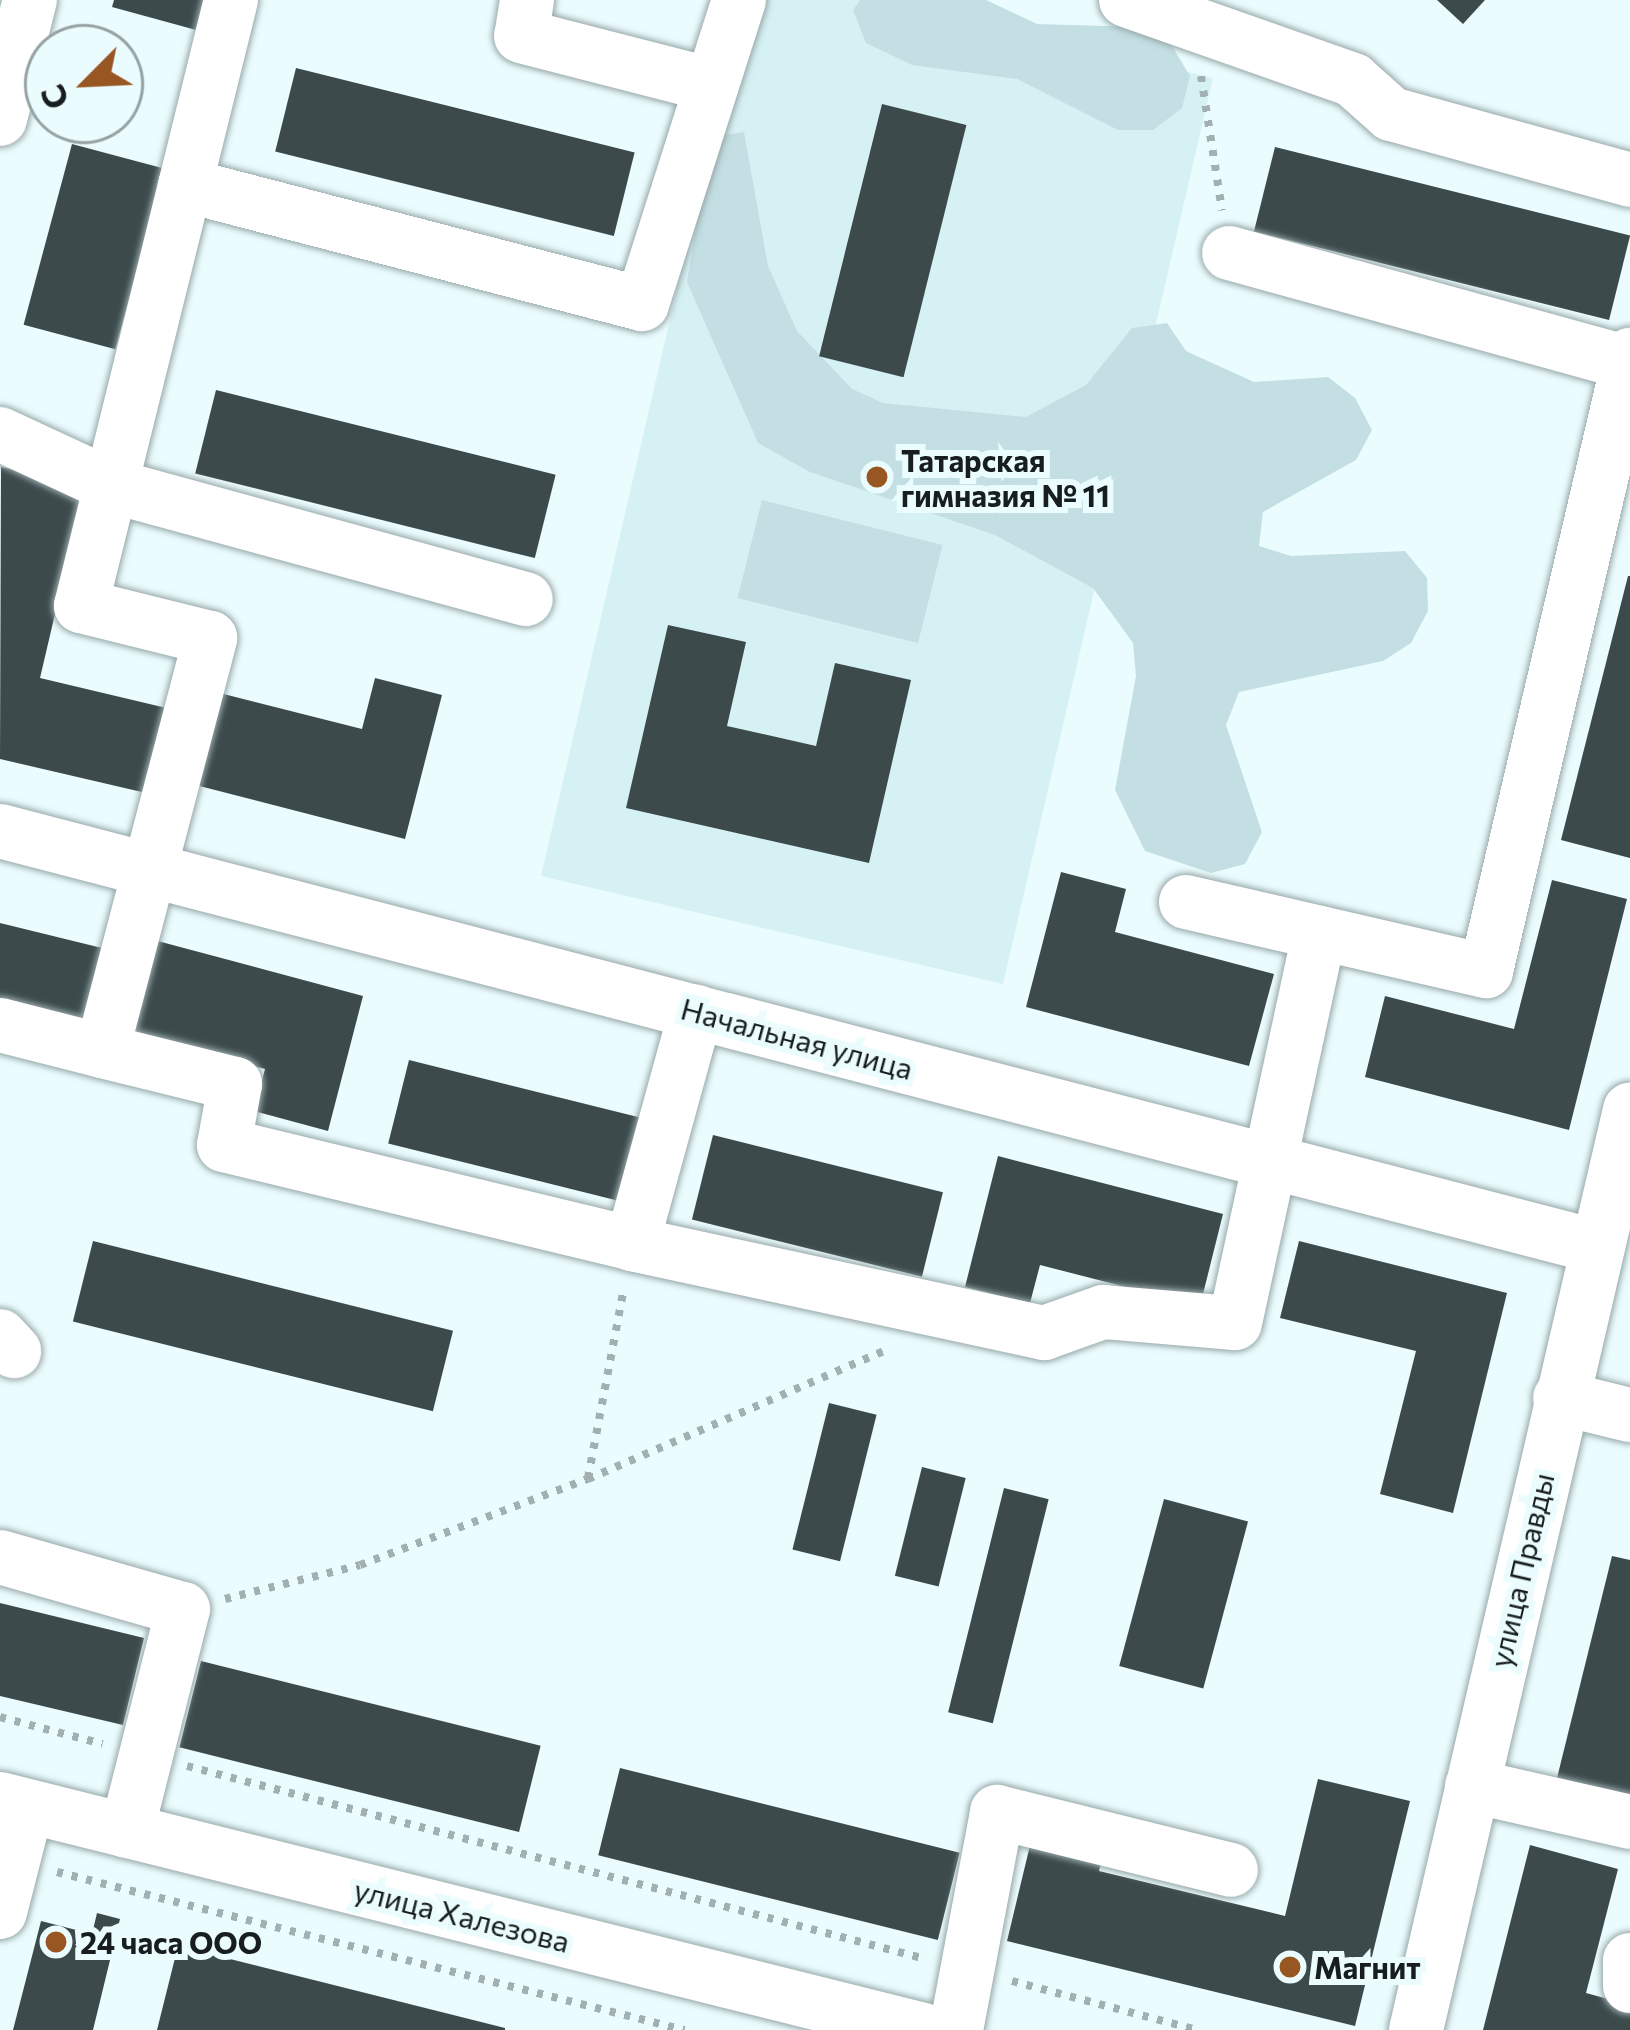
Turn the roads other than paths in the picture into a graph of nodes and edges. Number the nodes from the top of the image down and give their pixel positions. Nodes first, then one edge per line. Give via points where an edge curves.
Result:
1 (29, 0) edge
2 (231, 0) edge
3 (527, 0) edge
4 (739, 0) edge
5 (1126, 0) edge
6 (712, 85) junction
7 (0, 119) edge
8 (1630, 180) edge
9 (185, 185) junction
10 (1229, 253) road end
11 (1629, 359) edge
12 (0, 434) edge
13 (1616, 462) edge
14 (112, 486) junction
15 (526, 598) dead end
16 (0, 831) edge
17 (152, 870) junction
18 (1186, 902) dead end
19 (1319, 933) junction
20 (696, 1012) junction
21 (0, 1025) edge
22 (102, 1051) junction
23 (1630, 1110) edge
24 (1267, 1161) junction
25 (632, 1244) junction
26 (1594, 1246) junction
27 (1560, 1398) junction
28 (1630, 1415) edge
29 (0, 1557) edge
30 (1472, 1786) junction
31 (13, 1802) edge
32 (1630, 1822) edge
33 (127, 1831) junction
34 (1231, 1870) dead end
35 (7, 1887) edge
36 (1630, 1960) edge
37 (1630, 1986) edge
38 (924, 2030) edge
39 (956, 2030) edge
40 (1416, 2030) edge

1 - 7 street
2 - 9 street
3 - 6 street via 520,36
4 - 6 street
5 - 8 street via 1353,80 1391,114
6 - 9 street via 642,304
9 - 14 street
10 - 11 street
11 - 13 street
12 - 14 street
13 - 19 street via 1486,971
14 - 15 street
14 - 17 street via 81,606 210,638
16 - 17 street, Начальная улица
17 - 20 street, Начальная улица
17 - 22 street
18 - 19 street
19 - 24 street
20 - 24 street, Начальная улица
20 - 25 street
21 - 22 street
22 - 25 street via 235,1084 224,1145
23 - 26 street, улица Правды
24 - 25 street via 1235,1323 1103,1312 1044,1333
24 - 26 street, Начальная улица
26 - 27 street, улица Правды
27 - 28 street
27 - 30 street, улица Правды
29 - 33 street via 183,1609
30 - 32 street
30 - 40 street, улица Правды
31 - 33 street, улица Халезова
31 - 35 street
33 - 38 street, улица Халезова
34 - 39 street via 997,1812
36 - 37 street

